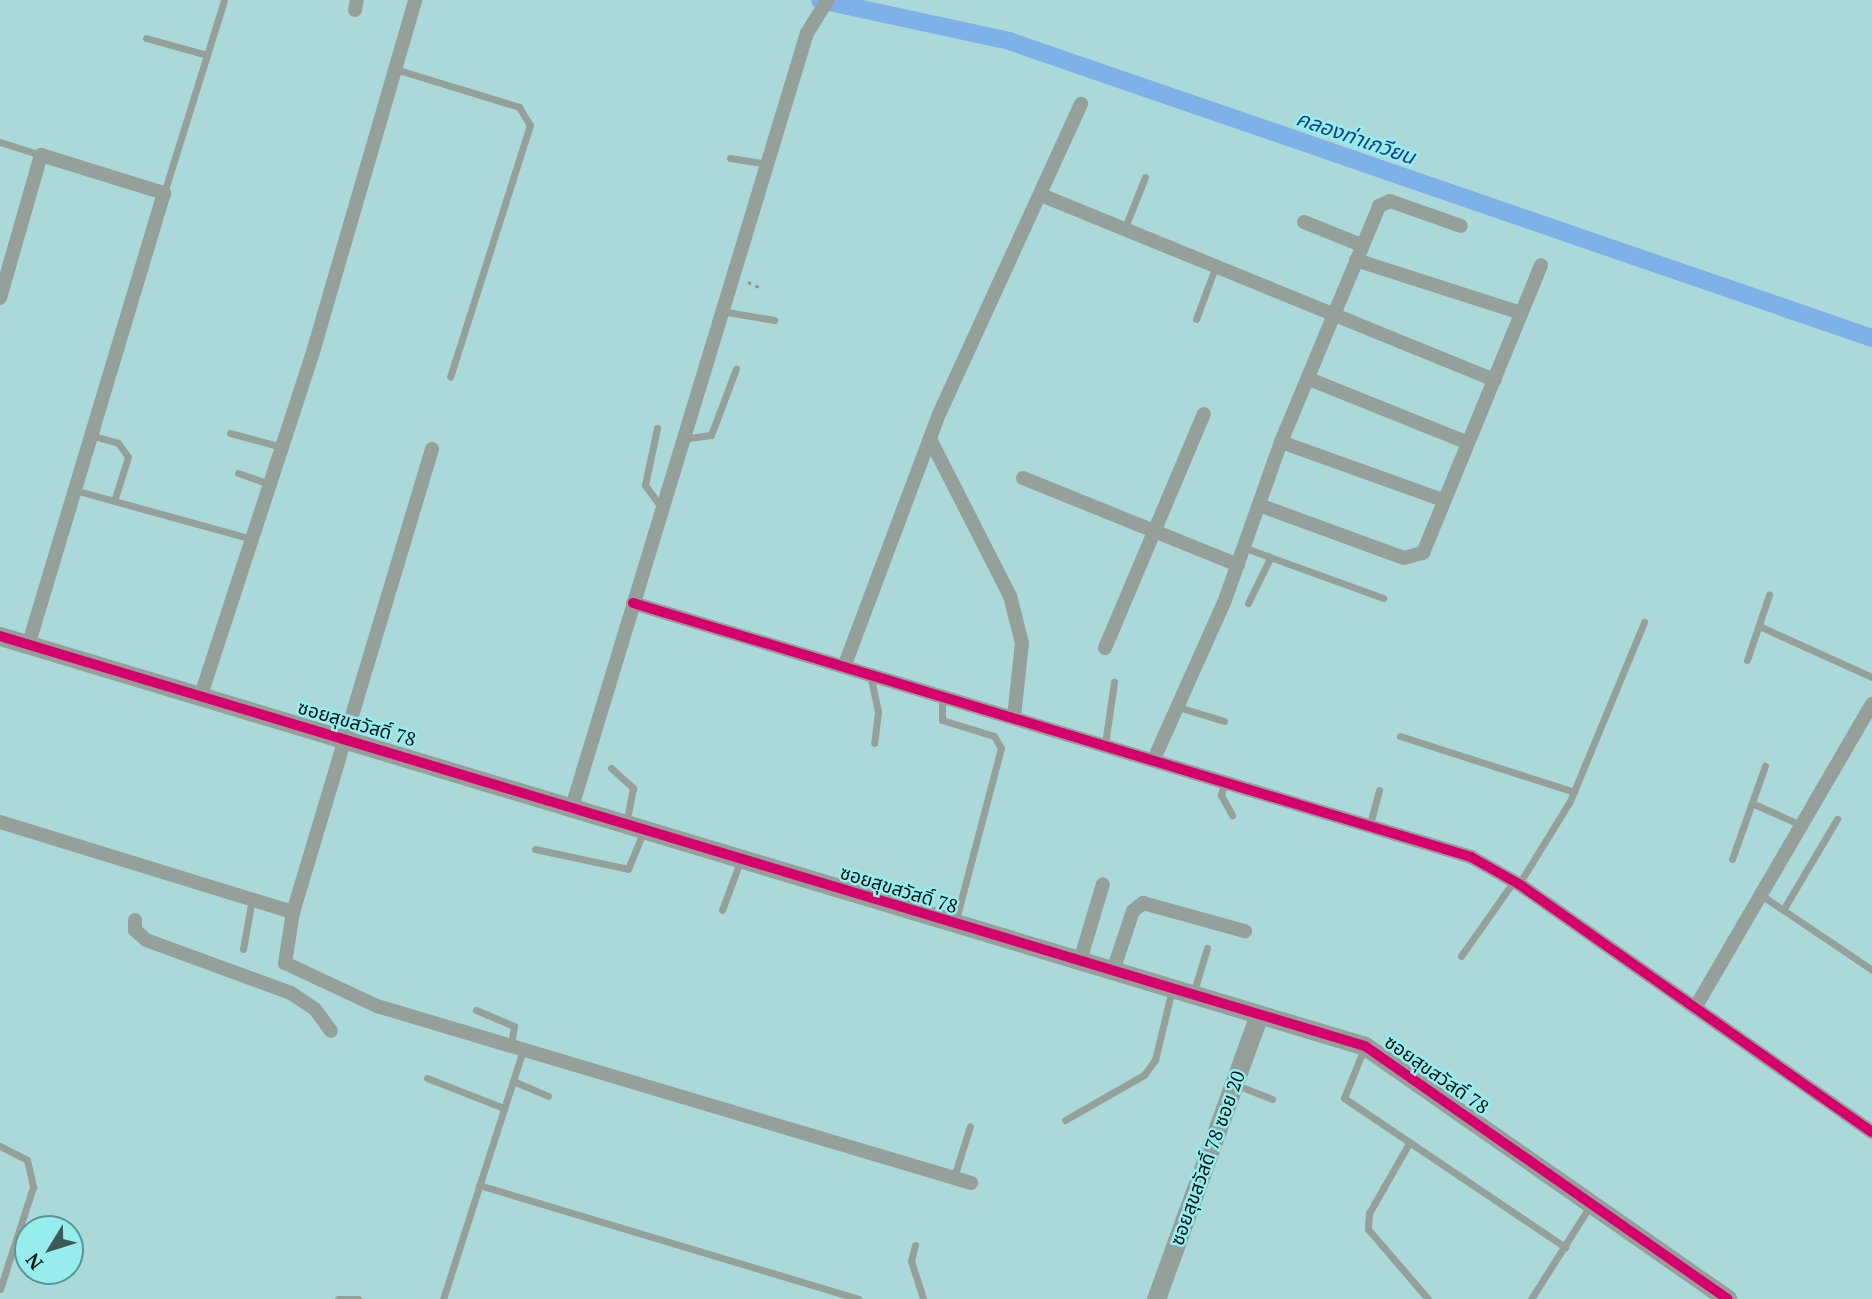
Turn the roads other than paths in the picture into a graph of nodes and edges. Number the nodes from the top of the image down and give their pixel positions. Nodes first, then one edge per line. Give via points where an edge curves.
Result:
1 (224, 0) edge
2 (415, 0) edge
3 (823, 4) edge
4 (146, 38) dead end
5 (207, 55) junction
6 (395, 69) junction
7 (1081, 104) dead end
8 (0, 142) edge
9 (41, 155) junction
10 (730, 158) dead end
11 (766, 164) junction
12 (1145, 177) dead end
13 (164, 192) junction
14 (1041, 195) junction
15 (1304, 222) dead end
16 (1461, 226) dead end
17 (1124, 230) junction
18 (1361, 245) junction
19 (1356, 260) junction
20 (1541, 265) dead end
21 (1215, 268) junction
22 (0, 298) edge
23 (721, 311) junction
24 (1521, 313) junction
25 (1331, 316) junction
26 (1196, 319) dead end
27 (774, 320) dead end
28 (736, 369) dead end
29 (450, 377) dead end
30 (1309, 379) junction
31 (1495, 380) junction
32 (1204, 414) dead end
33 (657, 428) dead end
34 (230, 433) dead end
35 (94, 436) junction
36 (681, 439) junction
37 (930, 439) junction
38 (1281, 442) junction
39 (1466, 442) junction
40 (282, 447) junction
41 (432, 449) dead end
42 (238, 473) dead end
43 (1023, 478) dead end
44 (270, 484) junction
45 (78, 491) junction
46 (115, 498) junction
47 (1443, 500) junction
48 (1259, 505) junction
49 (660, 506) junction
50 (1155, 530) junction
51 (252, 538) junction
52 (1245, 548) junction
53 (1270, 558) junction
54 (1238, 565) junction
55 (1769, 595) dead end
56 (1382, 598) dead end
57 (633, 603) junction
58 (1248, 603) dead end
59 (1644, 622) dead end
60 (1759, 626) junction
61 (0, 636) edge
62 (28, 645) junction
63 (1105, 648) dead end
64 (1747, 660) dead end
65 (844, 667) junction
66 (870, 674) junction
67 (1872, 677) edge
68 (1114, 682) dead end
69 (942, 695) junction
70 (200, 698) junction
71 (1872, 704) edge
72 (1177, 707) junction
73 (1014, 717) junction
74 (1224, 721) dead end
75 (344, 736) junction
76 (1401, 736) dead end
77 (874, 743) dead end
78 (1105, 744) junction
79 (1154, 759) junction
80 (1765, 766) dead end
81 (611, 768) dead end
82 (1225, 780) junction
83 (1379, 790) dead end
84 (1574, 792) junction
85 (1754, 804) junction
86 (572, 807) junction
87 (1232, 815) dead end
88 (1837, 819) dead end
89 (0, 822) edge
90 (1370, 824) junction
91 (1801, 826) junction
92 (635, 827) junction
93 (535, 849) dead end
94 (741, 859) junction
95 (1732, 859) dead end
96 (1517, 882) junction
97 (1103, 884) dead end
98 (1761, 895) junction
99 (252, 899) junction
100 (722, 910) dead end
101 (1783, 911) junction
102 (293, 912) junction
103 (135, 920) dead end
104 (955, 924) junction
105 (1245, 931) dead end
106 (1207, 948) dead end
107 (243, 949) dead end
108 (1461, 956) dead end
109 (1080, 961) junction
110 (285, 963) junction
111 (1872, 970) edge
112 (1114, 971) junction
113 (270, 985) junction
114 (1172, 988) junction
115 (1193, 995) junction
116 (1695, 1008) junction
117 (476, 1010) dead end
118 (1258, 1017) junction
119 (331, 1031) dead end
120 (1366, 1046) junction
121 (517, 1047) junction
122 (428, 1078) dead end
123 (513, 1082) junction
124 (1234, 1084) junction
125 (548, 1096) dead end
126 (1272, 1099) dead end
127 (504, 1108) junction
128 (1065, 1120) dead end
129 (970, 1126) dead end
130 (1872, 1132) edge
131 (1408, 1145) junction
132 (0, 1146) edge
133 (954, 1178) junction
134 (971, 1183) dead end
135 (479, 1185) junction
136 (1592, 1203) junction
137 (915, 1245) dead end
138 (1565, 1247) junction
139 (0, 1289) edge
140 (338, 1299) edge
141 (358, 1299) edge
142 (443, 1299) edge
143 (858, 1299) edge
144 (923, 1299) edge
145 (1156, 1299) edge
146 (1427, 1299) edge
147 (1531, 1299) edge
148 (1728, 1299) edge

1 - 5 lane
2 - 6 street
3 - 11 street
4 - 5 lane
5 - 13 lane
6 - 29 lane via 519,107 530,125
6 - 40 street
7 - 14 street
8 - 9 lane
9 - 13 street
9 - 22 street
10 - 11 lane
11 - 23 street
12 - 17 lane
13 - 35 street
14 - 17 street
14 - 37 street
15 - 18 street
16 - 18 street via 1383,202
17 - 21 street
18 - 19 street
19 - 24 street
19 - 25 street
20 - 24 street
21 - 25 street
21 - 26 lane
23 - 27 lane
23 - 36 street
24 - 31 street
25 - 30 street
25 - 31 street
28 - 36 lane via 711,435
30 - 38 street
30 - 39 street
31 - 39 street
32 - 50 street
33 - 49 lane via 645,485
34 - 40 lane
35 - 45 street
35 - 46 lane via 118,443 128,457
36 - 49 street
37 - 65 street
37 - 73 street via 1010,596 1022,643
38 - 47 street
38 - 48 street
39 - 47 street
40 - 44 street
41 - 75 street
42 - 44 lane
43 - 50 street
44 - 51 street
45 - 46 lane
45 - 62 street
46 - 51 lane
47 - 48 street via 1423,553 1415,559
48 - 52 street
49 - 57 street
50 - 54 street
50 - 63 street
51 - 70 street
52 - 53 lane
52 - 54 street
53 - 56 lane
53 - 58 lane
54 - 72 street
55 - 60 lane
57 - 65 street
57 - 86 street
59 - 84 lane
60 - 64 lane
60 - 67 lane
61 - 62 street, ซอยสุขสวัสดิ์ 78
62 - 70 street, ซอยสุขสวัสดิ์ 78
65 - 66 street
66 - 69 street
66 - 77 lane via 878,712
68 - 78 lane
69 - 73 street
69 - 104 lane via 938,716 994,736 1000,748
70 - 75 street, ซอยสุขสวัสดิ์ 78
71 - 91 street
72 - 74 lane
72 - 79 street
73 - 78 street
75 - 86 street, ซอยสุขสวัสดิ์ 78
75 - 102 street
76 - 84 lane
78 - 79 street
79 - 82 street
80 - 85 lane
81 - 92 lane via 634,788
82 - 87 lane via 1222,796
82 - 90 street
83 - 90 lane
84 - 96 lane
85 - 91 lane
85 - 95 lane
86 - 92 street, ซอยสุขสวัสดิ์ 78
88 - 101 lane
89 - 99 street
90 - 96 street via 1471,857
91 - 98 street
92 - 93 lane via 628,869
92 - 94 street, ซอยสุขสวัสดิ์ 78
94 - 100 lane
94 - 104 street, ซอยสุขสวัสดิ์ 78
96 - 108 lane
96 - 116 street
97 - 109 street
98 - 101 lane
98 - 116 street
99 - 102 street
99 - 107 lane
101 - 111 lane
102 - 110 street
103 - 113 street via 146,940
104 - 109 street, ซอยสุขสวัสดิ์ 78
105 - 112 street via 1143,903 1133,911
106 - 115 lane
109 - 112 street, ซอยสุขสวัสดิ์ 78
110 - 113 street
110 - 121 street via 377,1006
112 - 114 street, ซอยสุขสวัสดิ์ 78
113 - 119 street via 316,1009
114 - 115 street, ซอยสุขสวัสดิ์ 78
114 - 128 lane via 1156,1060 1144,1075
115 - 118 street, ซอยสุขสวัสดิ์ 78
116 - 130 street
117 - 121 lane via 514,1026
118 - 120 street, ซอยสุขสวัสดิ์ 78
118 - 124 street, ซอยสุขสวัสดิ์ 78 ซอย 20
120 - 131 lane via 1344,1098
120 - 136 street, ซอยสุขสวัสดิ์ 78
121 - 123 lane
121 - 133 street
122 - 127 lane
123 - 125 lane
123 - 127 lane
124 - 126 lane
124 - 145 street, ซอยสุขสวัสดิ์ 78 ซอย 20
127 - 135 lane
129 - 133 lane
131 - 138 lane
131 - 146 lane via 1369,1213 1368,1229
132 - 139 lane via 27,1160 33,1187
133 - 134 street
135 - 142 lane
135 - 143 lane
136 - 138 lane
136 - 148 street, ซอยสุขสวัสดิ์ 78
137 - 144 lane via 911,1261
138 - 147 lane
140 - 141 lane

